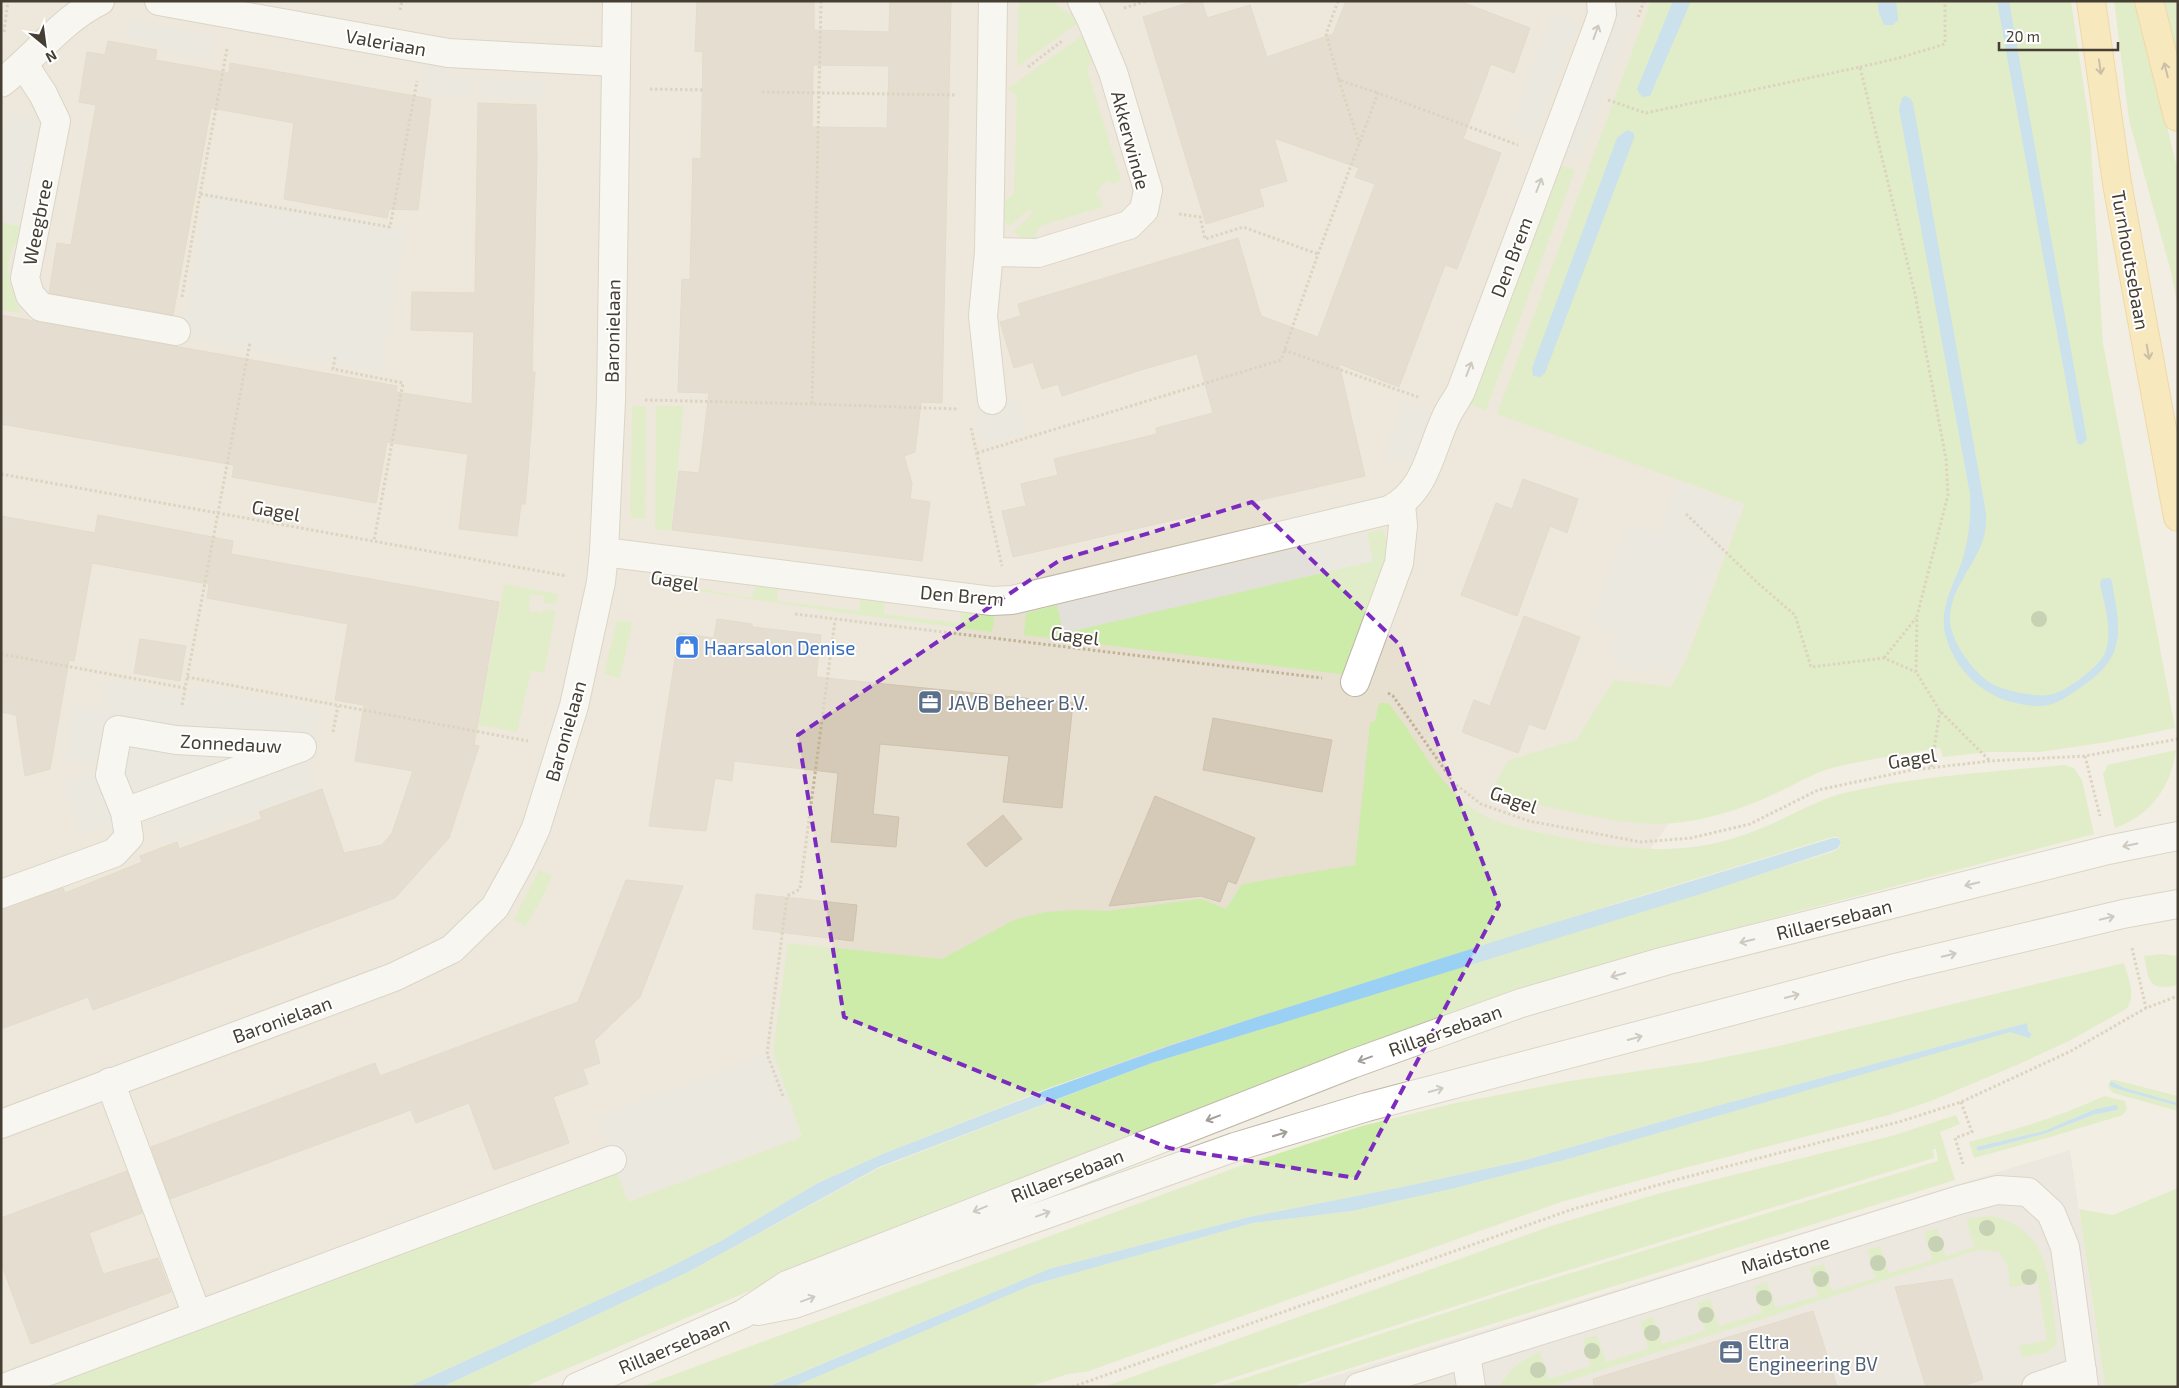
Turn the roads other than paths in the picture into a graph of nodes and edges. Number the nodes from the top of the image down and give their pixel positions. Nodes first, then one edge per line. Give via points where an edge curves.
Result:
1 (100, 1) edge
2 (158, 1) edge
3 (617, 1) edge
4 (993, 1) edge
5 (1082, 1) edge
6 (1601, 1) edge
7 (2091, 1) edge
8 (2149, 1) edge
9 (24, 65) junction
10 (615, 75) junction
11 (1, 83) edge
12 (2178, 117) edge
13 (989, 252) junction
14 (176, 331) road end
15 (992, 400) dead end
16 (1401, 504) junction
17 (2178, 517) edge
18 (604, 552) junction
19 (1355, 682) road end
20 (125, 812) junction
21 (2178, 836) edge
22 (1, 894) edge
23 (2178, 904) edge
24 (110, 1082) junction
25 (1, 1124) edge
26 (612, 1160) dead end
27 (743, 1314) junction
28 (197, 1315) junction
29 (1466, 1354) junction
30 (2083, 1379) edge
31 (6, 1387) edge
32 (577, 1387) edge
33 (1359, 1387) edge
34 (1471, 1387) edge
35 (2036, 1387) edge

1 - 9 street via 81,10
2 - 10 street, Valeriaan via 423,49
3 - 10 street, Baronielaan
4 - 13 street
5 - 13 street, Akkerwinde via 1113,72 1148,190 1144,210 1129,225 1038,253
16 -> 6 street, Den Brem via 1423,478 1461,392 1598,26 1602,14
7 -> 17 main road, Turnhoutsebaan via 2117,183
12 -> 8 main road
9 - 11 street
9 - 14 street, Weegbree via 56,121 26,278 30,295 42,307
10 - 18 street, Baronielaan via 611,400
13 - 15 street via 984,316
16 - 18 street, Den Brem via 1389,510 1012,600 992,601
16 - 19 street via 1403,526 1399,563
18 - 24 street, Baronielaan via 601,582 562,747 536,828 495,908 452,949 394,977
20 - 20 street, Zonnedauw via 302,747 176,740 118,730 110,776
20 - 22 street, Zonnedauw via 129,837 114,853
21 -> 27 street, Rillaersebaan via 2108,850 1675,959 1521,1004 1352,1064 788,1285
27 -> 23 street, Rillaersebaan via 794,1304 1235,1147 1367,1107 1900,967
24 - 25 street, Baronielaan
24 - 28 street
26 - 28 street
27 - 32 street, Rillaersebaan
28 - 31 street
29 - 30 street, Maidstone via 1997,1190 2028,1192 2051,1213 2065,1247
29 - 33 street, Maidstone
29 - 34 street
30 - 35 street, Maidstone

